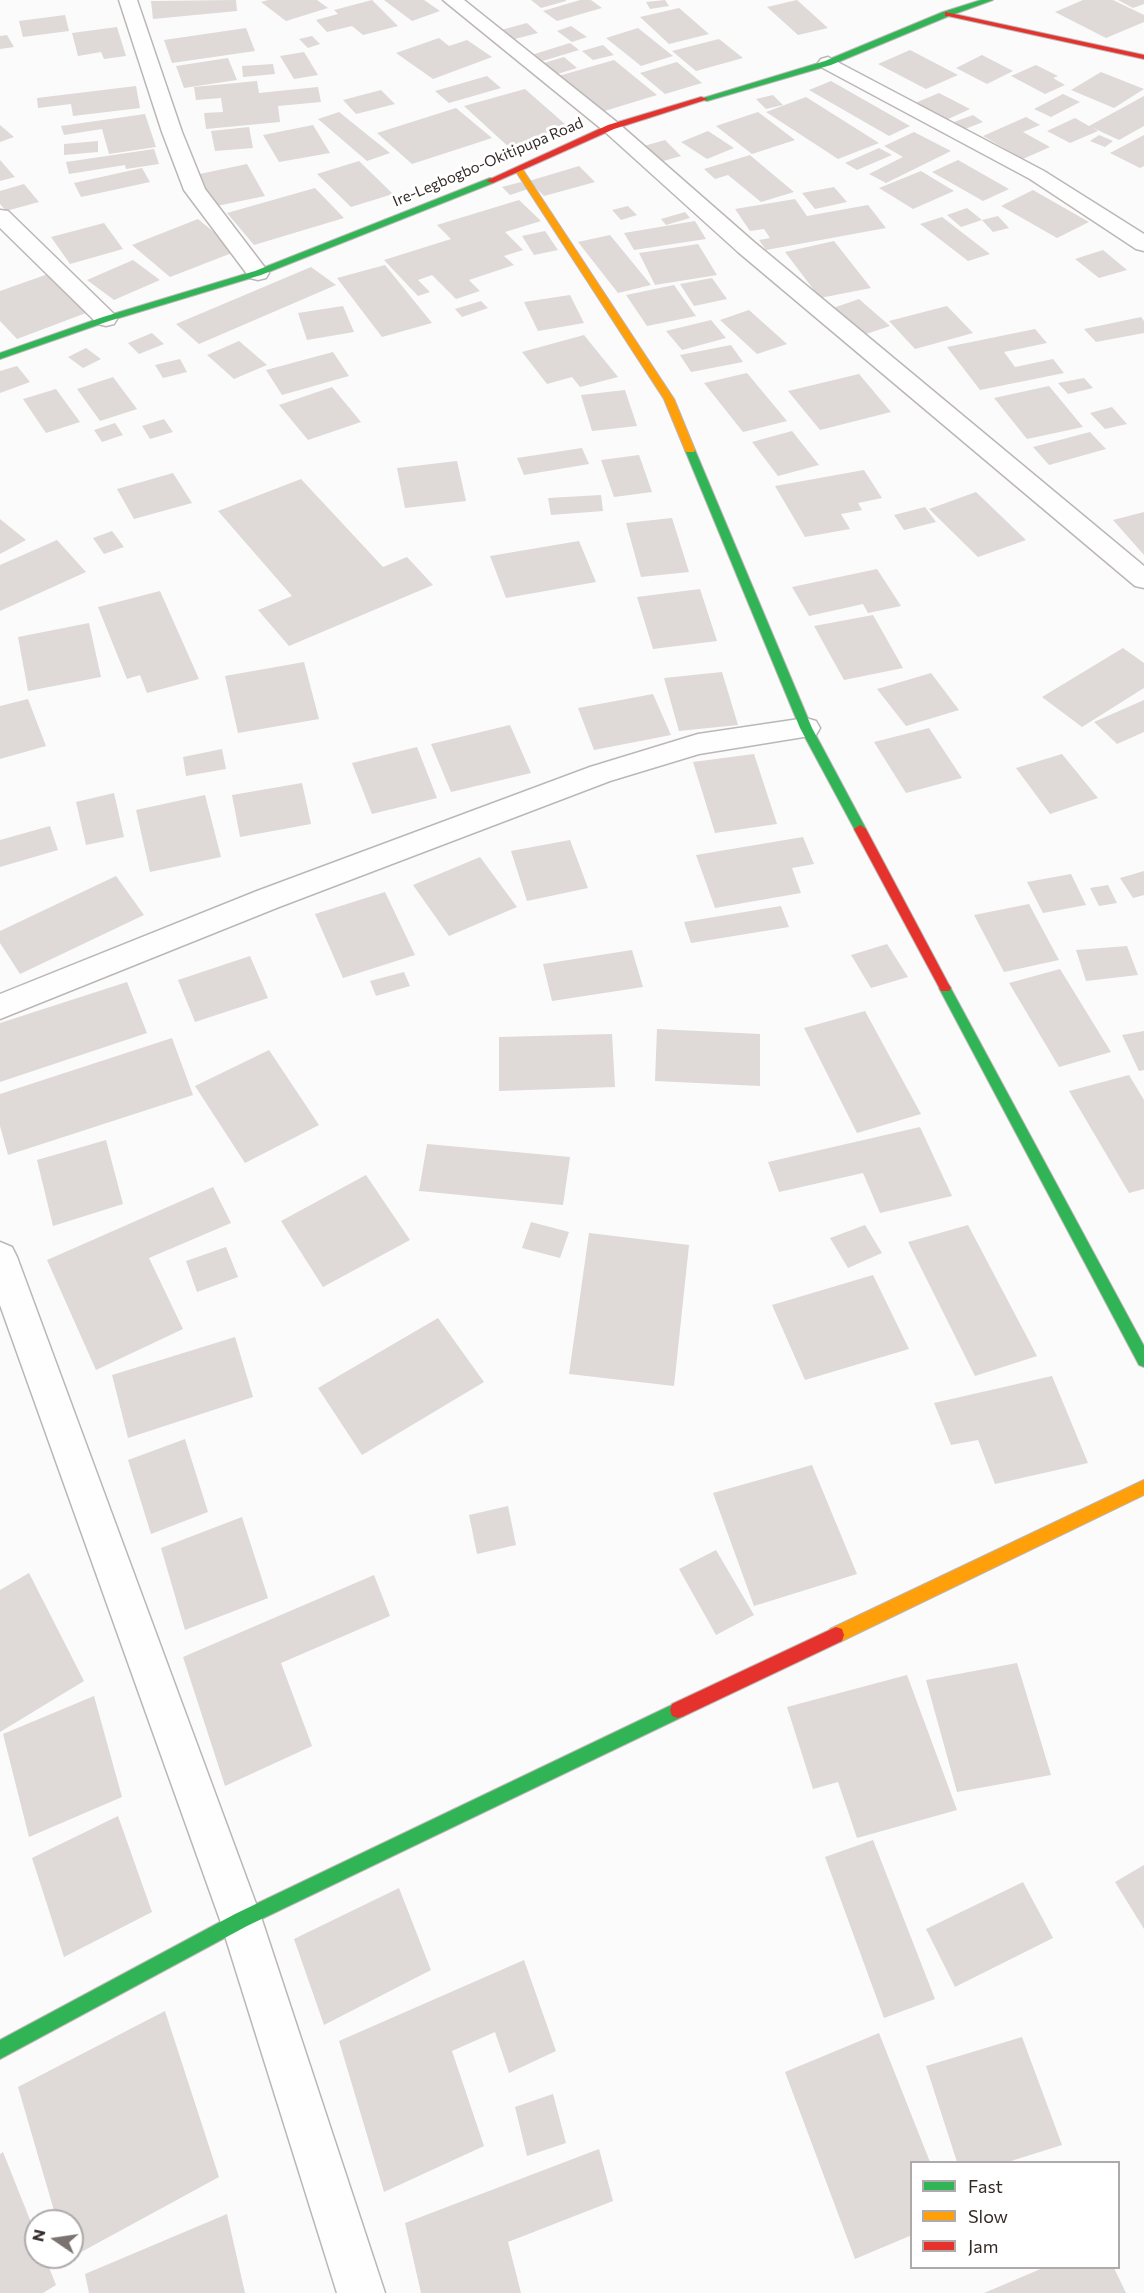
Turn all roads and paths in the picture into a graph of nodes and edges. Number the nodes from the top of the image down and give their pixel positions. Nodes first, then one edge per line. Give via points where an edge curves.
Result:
1 (128, 0) edge
2 (452, 0) edge
3 (989, 0) edge
4 (946, 14) junction
5 (1144, 57) edge
6 (828, 63) junction
7 (611, 127) junction
8 (519, 170) junction
9 (0, 216) edge
10 (1144, 244) edge
11 (258, 273) junction
12 (106, 319) junction
13 (0, 356) edge
14 (1144, 580) edge
15 (806, 728) junction
16 (0, 1007) edge
17 (0, 1257) edge
18 (1144, 1360) edge
19 (1144, 1487) edge
20 (241, 1920) junction
21 (0, 2050) edge
22 (361, 2293) edge

1 - 11 street via 195,190
2 - 7 street
3 - 4 street, Ire-Legbogbo-Okitipupa Road
4 - 5 street
4 - 6 street, Ire-Legbogbo-Okitipupa Road
6 - 7 street, Ire-Legbogbo-Okitipupa Road
6 - 10 street via 1037,175
7 - 8 street, Ire-Legbogbo-Okitipupa Road
7 - 14 street via 746,247
8 - 11 street, Ire-Legbogbo-Okitipupa Road
8 - 15 street via 669,399
9 - 12 street
11 - 12 street, Ire-Legbogbo-Okitipupa Road
12 - 13 street, Ire-Legbogbo-Okitipupa Road
15 - 16 street via 698,744 600,774 268,899
15 - 18 street
17 - 20 street
19 - 20 street
20 - 21 street
20 - 22 street

